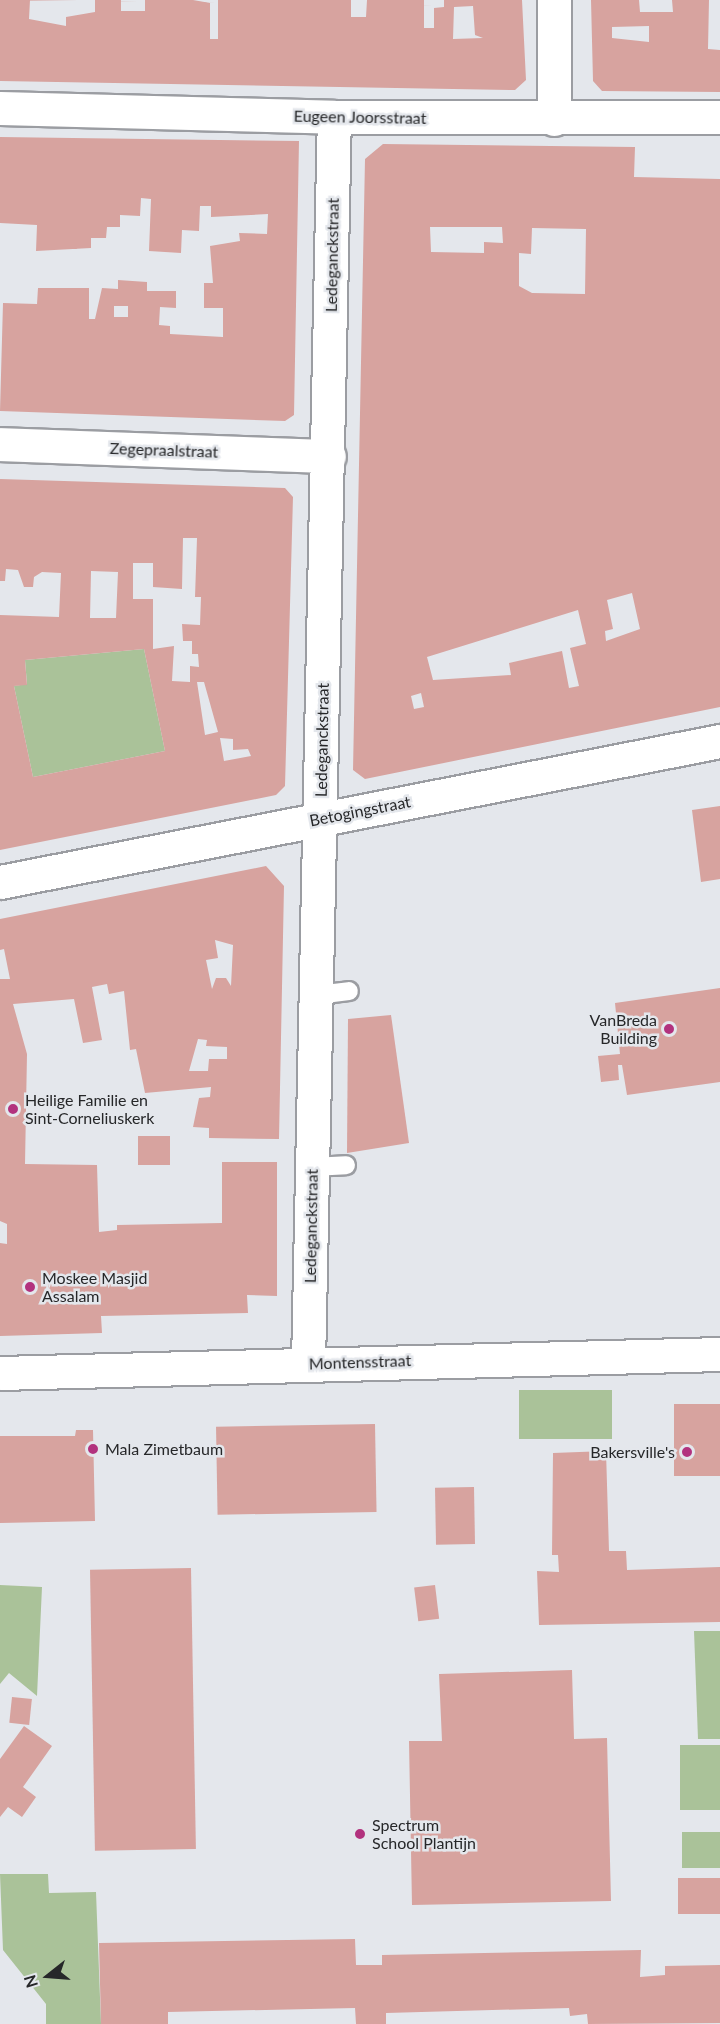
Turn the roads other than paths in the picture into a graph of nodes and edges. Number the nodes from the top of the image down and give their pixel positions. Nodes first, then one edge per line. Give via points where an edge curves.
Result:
1 (554, 0) edge
2 (0, 108) edge
3 (334, 117) junction
4 (720, 117) edge
5 (554, 119) junction
6 (0, 444) edge
7 (329, 456) junction
8 (720, 741) edge
9 (320, 818) junction
10 (0, 882) edge
11 (349, 991) dead end
12 (317, 995) junction
13 (346, 1165) dead end
14 (312, 1167) junction
15 (720, 1354) edge
16 (309, 1364) junction
17 (0, 1373) edge

1 - 5 street
2 - 3 street, Eugeen Joorsstraat
3 - 5 street, Eugeen Joorsstraat
3 - 7 street, Ledeganckstraat
4 - 5 street, Eugeen Joorsstraat
6 - 7 street, Zegepraalstraat
7 - 9 street, Ledeganckstraat
8 - 9 street, Betogingstraat
9 - 10 street, Betogingstraat
9 - 12 street, Ledeganckstraat
11 - 12 lane
12 - 14 street, Ledeganckstraat
13 - 14 lane
14 - 16 street, Ledeganckstraat
15 - 16 street, Montensstraat
16 - 17 street, Montensstraat

